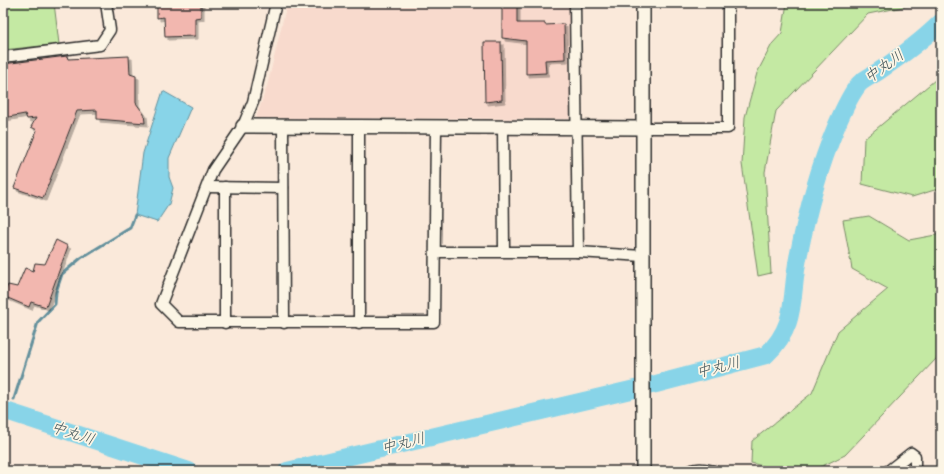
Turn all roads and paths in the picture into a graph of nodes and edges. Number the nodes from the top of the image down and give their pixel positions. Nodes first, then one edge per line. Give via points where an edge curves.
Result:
1 (106, 3) edge
2 (276, 3) edge
3 (575, 3) edge
4 (644, 3) edge
5 (728, 3) edge
6 (3, 58) edge
7 (243, 126) junction
8 (283, 127) junction
9 (359, 127) junction
10 (504, 127) junction
11 (436, 128) junction
12 (577, 128) junction
13 (644, 128) junction
14 (207, 186) junction
15 (224, 187) junction
16 (283, 188) junction
17 (504, 251) junction
18 (436, 252) junction
19 (578, 252) junction
20 (643, 256) junction
21 (225, 323) junction
22 (284, 323) junction
23 (359, 323) junction
24 (643, 471) edge
25 (689, 471) edge
26 (714, 471) edge
27 (888, 471) edge
28 (915, 471) edge

1 - 6 street via 110,30 100,45
2 - 7 street via 259,82
3 - 12 street
4 - 13 street
5 - 13 street via 728,128
7 - 8 street
7 - 14 street via 213,170
8 - 9 street
8 - 16 street
9 - 11 street
9 - 23 street
10 - 11 street
10 - 12 street
10 - 17 street
11 - 18 street
12 - 13 street
12 - 19 street
13 - 20 street
14 - 15 street
14 - 21 street via 161,304 179,322
15 - 16 street
15 - 21 street
16 - 22 street
17 - 18 street
17 - 19 street
18 - 23 street via 434,322
19 - 20 street
20 - 24 street
21 - 22 street
22 - 23 street
25 - 26 street via 704,468
27 - 28 street via 910,453 915,456

